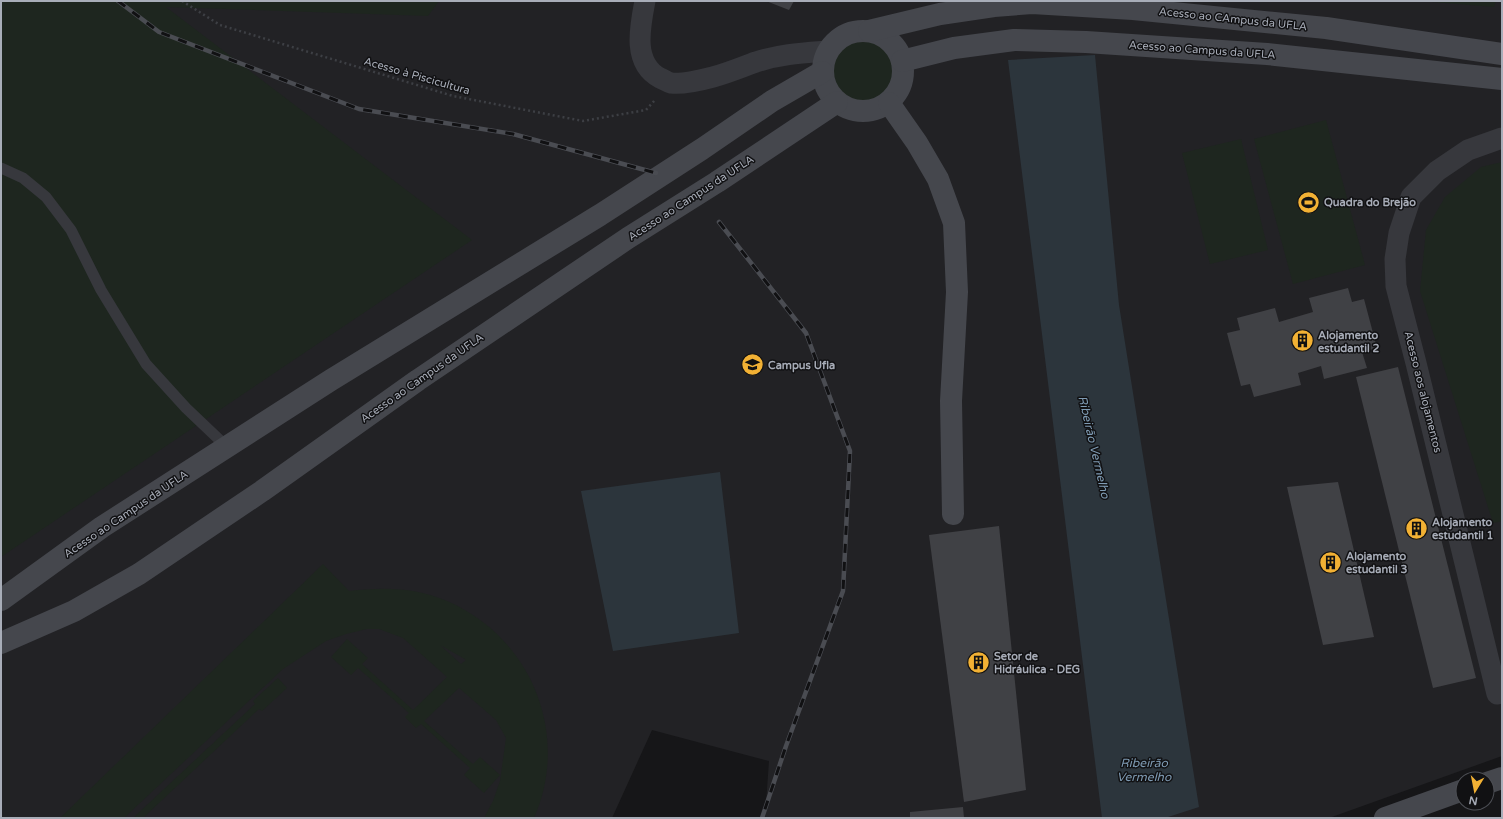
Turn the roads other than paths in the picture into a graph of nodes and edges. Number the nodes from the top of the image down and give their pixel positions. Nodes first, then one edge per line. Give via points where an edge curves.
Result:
1 (645, 1) edge
2 (868, 31) junction
3 (828, 51) junction
4 (1502, 54) edge
5 (902, 60) junction
6 (822, 72) junction
7 (1502, 79) edge
8 (837, 102) junction
9 (889, 103) junction
10 (1502, 138) edge
11 (1, 168) edge
12 (227, 447) junction
13 (953, 514) dead end
14 (1, 600) edge
15 (1, 643) edge
16 (1496, 694) dead end
17 (1455, 793) edge
18 (1385, 818) edge

1 - 3 street via 640,43 643,60 656,76 670,83 714,77 786,54
2 - 3 street, Acesso ao CAmpus da UFLA via 845,35
2 - 4 street, Acesso ao CAmpus da UFLA via 940,14 1032,3 1133,9 1326,28
2 - 5 street via 890,41
3 - 6 street, Acesso ao CAmpus da UFLA
5 - 7 street, Acesso ao Campus da UFLA via 954,48 1014,40 1086,42 1267,54
5 - 9 street via 902,84
6 - 8 street via 825,85
6 - 12 street, Acesso ao Campus da UFLA via 772,101 600,215
8 - 9 street via 849,109 863,112
8 - 15 street, Acesso ao Campus da UFLA via 628,238 418,380 262,491 139,574 74,611
9 - 13 street via 938,179 954,223 957,292 951,401
10 - 16 street, Acesso aos alojamentos via 1468,150 1437,171 1411,197 1399,233 1395,259 1396,286
11 - 12 lane via 23,178 46,197 71,230 100,290 146,364 186,408
12 - 14 street, Acesso ao Campus da UFLA via 102,527
17 - 18 street

